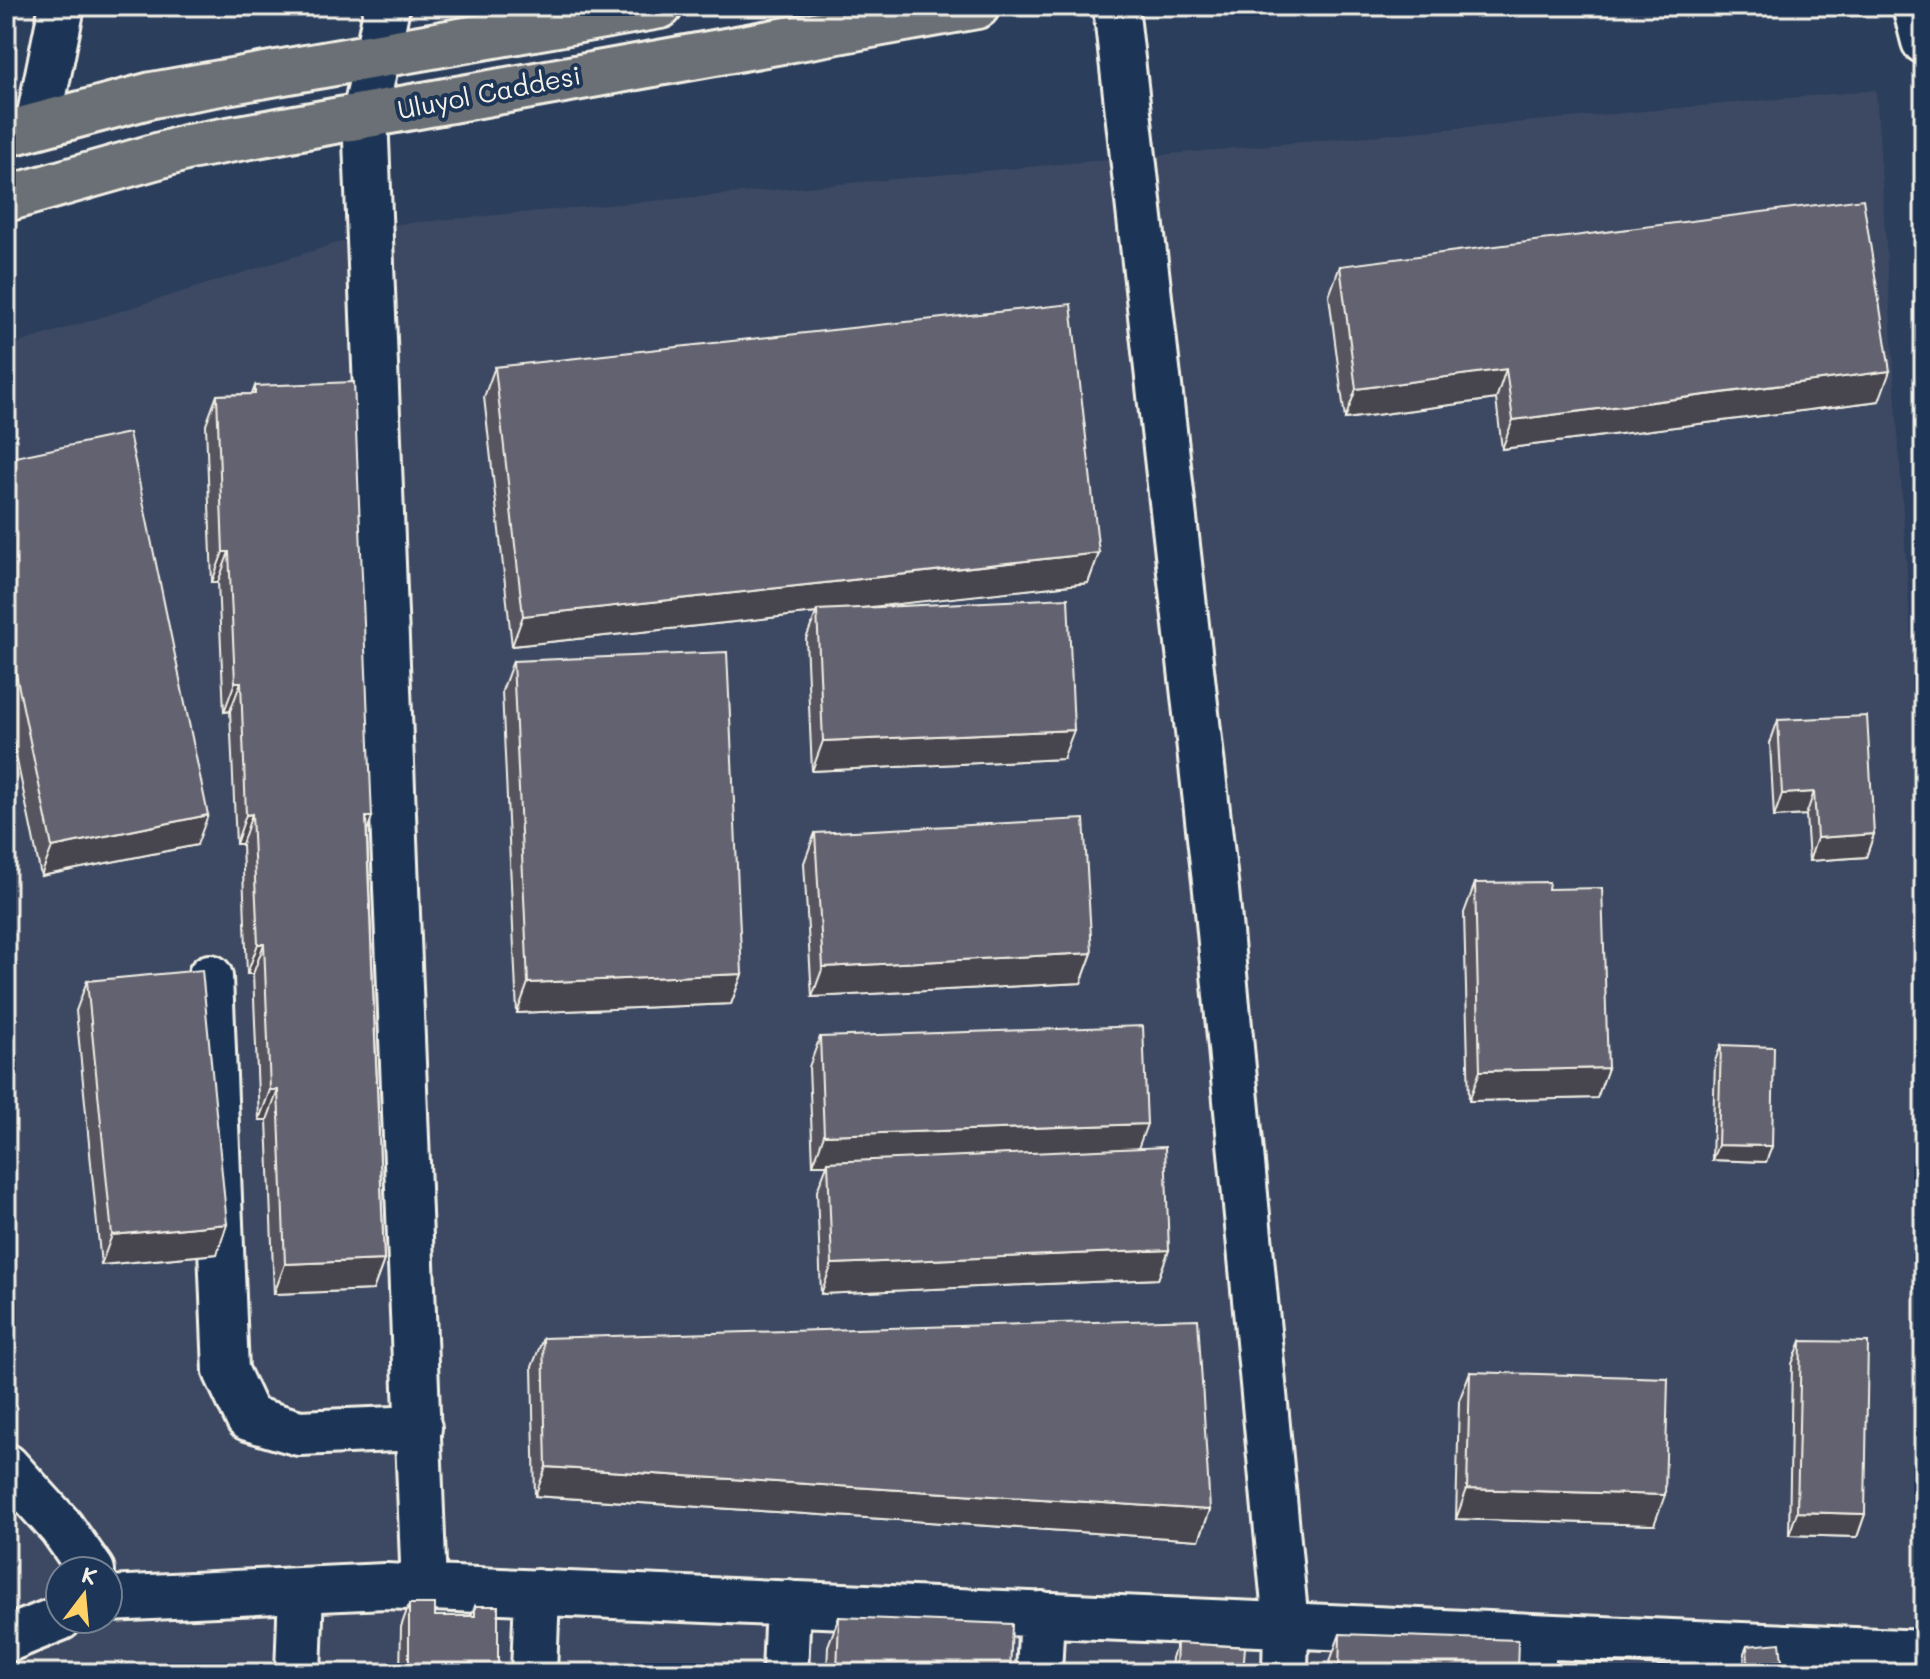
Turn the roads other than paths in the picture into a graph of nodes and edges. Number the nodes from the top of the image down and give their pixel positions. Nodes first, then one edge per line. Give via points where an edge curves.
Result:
1 (62, 6) edge
2 (387, 6) edge
3 (660, 6) edge
4 (977, 6) edge
5 (1116, 6) edge
6 (1915, 6) edge
7 (1924, 41) edge
8 (376, 54) junction
9 (365, 115) junction
10 (22, 129) edge
11 (6, 199) edge
12 (210, 977) dead end
13 (419, 1428) junction
14 (6, 1466) edge
15 (81, 1555) edge
16 (424, 1587) junction
17 (124, 1590) edge
18 (301, 1590) junction
19 (537, 1592) junction
20 (788, 1603) junction
21 (1042, 1614) junction
22 (44, 1625) edge
23 (1286, 1625) junction
24 (6, 1640) edge
25 (1924, 1653) edge
26 (1533, 1654) edge
27 (1795, 1660) edge
28 (298, 1673) edge
29 (534, 1673) edge
30 (785, 1673) edge
31 (1039, 1673) edge
32 (1285, 1673) edge

1 - 10 street
2 - 8 street
3 - 8 main road, Uluyol Caddesi
4 - 9 main road, Uluyol Caddesi
5 - 23 street via 1214,875
6 - 7 street
8 - 9 street
8 - 10 main road, Uluyol Caddesi via 152,95
9 - 11 main road, Uluyol Caddesi via 189,147
9 - 13 street
12 - 13 street via 226,1371 248,1418 299,1433
13 - 16 street
14 - 15 street
16 - 18 street
16 - 19 street
17 - 18 street
18 - 28 street
19 - 20 street
19 - 29 street
20 - 21 street
20 - 30 street
21 - 23 street
21 - 31 street
22 - 24 street
23 - 26 street
23 - 32 street
25 - 27 street
26 - 27 street

